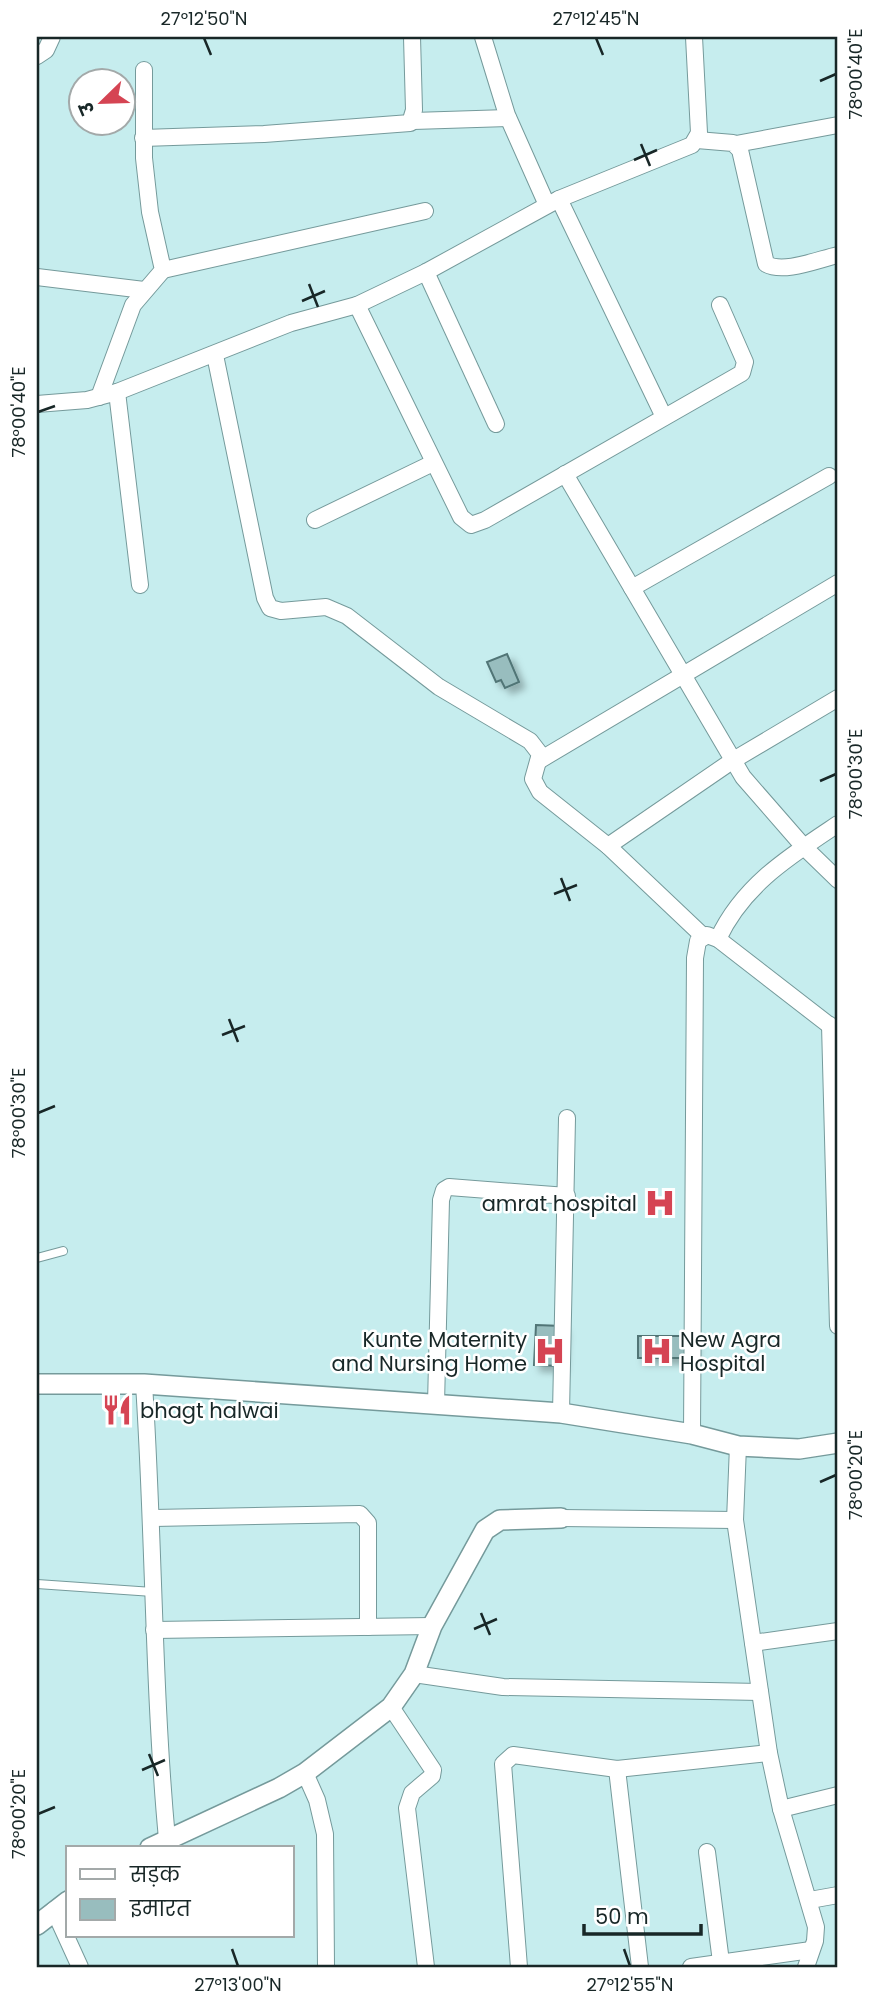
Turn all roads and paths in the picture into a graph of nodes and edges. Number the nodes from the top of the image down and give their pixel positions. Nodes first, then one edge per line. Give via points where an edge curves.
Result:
1 (52, 37) edge
2 (412, 37) edge
3 (483, 37) edge
4 (694, 37) edge
5 (37, 56) edge
6 (144, 70) dead end
7 (508, 118) junction
8 (412, 121) junction
9 (838, 125) edge
10 (143, 138) junction
11 (697, 140) junction
12 (736, 144) junction
13 (553, 202) junction
14 (425, 211) dead end
15 (838, 255) edge
16 (163, 270) junction
17 (426, 272) junction
18 (37, 277) edge
19 (144, 290) junction
20 (720, 305) dead end
21 (356, 306) junction
22 (215, 355) junction
23 (117, 392) junction
24 (99, 397) junction
25 (37, 404) edge
26 (664, 417) junction
27 (496, 424) dead end
28 (433, 463) junction
29 (565, 474) junction
30 (829, 476) dead end
31 (315, 520) dead end
32 (838, 583) edge
33 (140, 584) dead end
34 (632, 587) junction
35 (684, 677) junction
36 (838, 698) edge
37 (540, 760) junction
38 (732, 761) junction
39 (838, 824) edge
40 (608, 846) junction
41 (804, 847) junction
42 (838, 880) edge
43 (711, 938) junction
44 (834, 1029) edge
45 (567, 1118) dead end
46 (567, 1196) junction
47 (64, 1251) dead end
48 (37, 1258) edge
49 (838, 1326) edge
50 (37, 1384) edge
51 (144, 1384) junction
52 (436, 1404) junction
53 (561, 1413) junction
54 (691, 1434) junction
55 (838, 1443) edge
56 (738, 1446) junction
57 (153, 1518) junction
58 (561, 1518) joint
59 (735, 1521) junction
60 (37, 1584) edge
61 (153, 1592) junction
62 (432, 1626) junction
63 (368, 1627) junction
64 (154, 1630) junction
65 (838, 1631) edge
66 (753, 1643) junction
67 (414, 1674) junction
68 (760, 1692) junction
69 (391, 1707) junction
70 (769, 1753) junction
71 (617, 1769) junction
72 (305, 1773) junction
73 (838, 1795) edge
74 (781, 1809) junction
75 (158, 1844) edge
76 (707, 1852) dead end
77 (838, 1895) edge
78 (810, 1900) junction
79 (61, 1905) edge
80 (37, 1924) edge
81 (71, 1938) edge
82 (811, 1950) junction
83 (721, 1962) junction
84 (80, 1967) edge
85 (326, 1967) edge
86 (426, 1967) edge
87 (519, 1967) edge
88 (640, 1967) edge
89 (691, 1967) edge
90 (806, 1967) edge

1 - 5 street
2 - 8 street
3 - 7 street
4 - 11 street
6 - 10 street
7 - 8 street
7 - 13 street
8 - 10 street via 264,134
9 - 12 street
10 - 16 street via 150,212
11 - 12 street
11 - 13 street
12 - 15 street via 766,264 787,266
13 - 17 street
13 - 26 street
14 - 16 street
16 - 19 street
17 - 21 street
17 - 27 street
18 - 19 street
19 - 24 street via 133,305
20 - 26 street via 745,370
21 - 22 street via 291,323
21 - 28 street
22 - 23 street
22 - 37 street via 270,608 326,607 347,615 439,687 530,741 539,749
23 - 24 street
23 - 33 street
24 - 25 street
26 - 29 street
28 - 29 street via 461,517 471,524
28 - 31 street
29 - 34 street
30 - 34 street
32 - 35 street
34 - 35 street
35 - 37 street
35 - 38 street
36 - 38 street
37 - 40 street via 533,779 540,792
38 - 40 street
38 - 41 street
39 - 41 street
40 - 43 street
41 - 42 street
41 - 43 street via 752,887
43 - 44 street
43 - 54 street via 697,943 695,958
44 - 49 street
45 - 46 street
46 - 52 street via 444,1190
46 - 53 street
47 - 48 lane
50 - 51 street
51 - 52 street
51 - 57 street
52 - 53 street
53 - 54 street
54 - 56 street
55 - 56 street via 799,1449
56 - 59 street
57 - 61 street
57 - 63 street via 360,1514 368,1523
58 - 59 street
58 - 62 street via 491,1524
59 - 66 street
60 - 61 lane
61 - 64 street
62 - 63 street
62 - 67 street
63 - 64 street
64 - 75 street
65 - 66 street
66 - 68 street
67 - 68 street via 503,1687
67 - 69 street
68 - 70 street
69 - 72 street
69 - 86 street via 433,1770 412,1793 407,1808
70 - 71 street
70 - 74 street
71 - 87 street via 513,1755 503,1764
71 - 88 street
72 - 75 street
72 - 85 street via 325,1834
73 - 74 street
74 - 78 street
76 - 83 street
77 - 78 street
78 - 82 street via 816,1927
79 - 80 street
81 - 84 street
82 - 83 street
82 - 90 street
83 - 89 street

